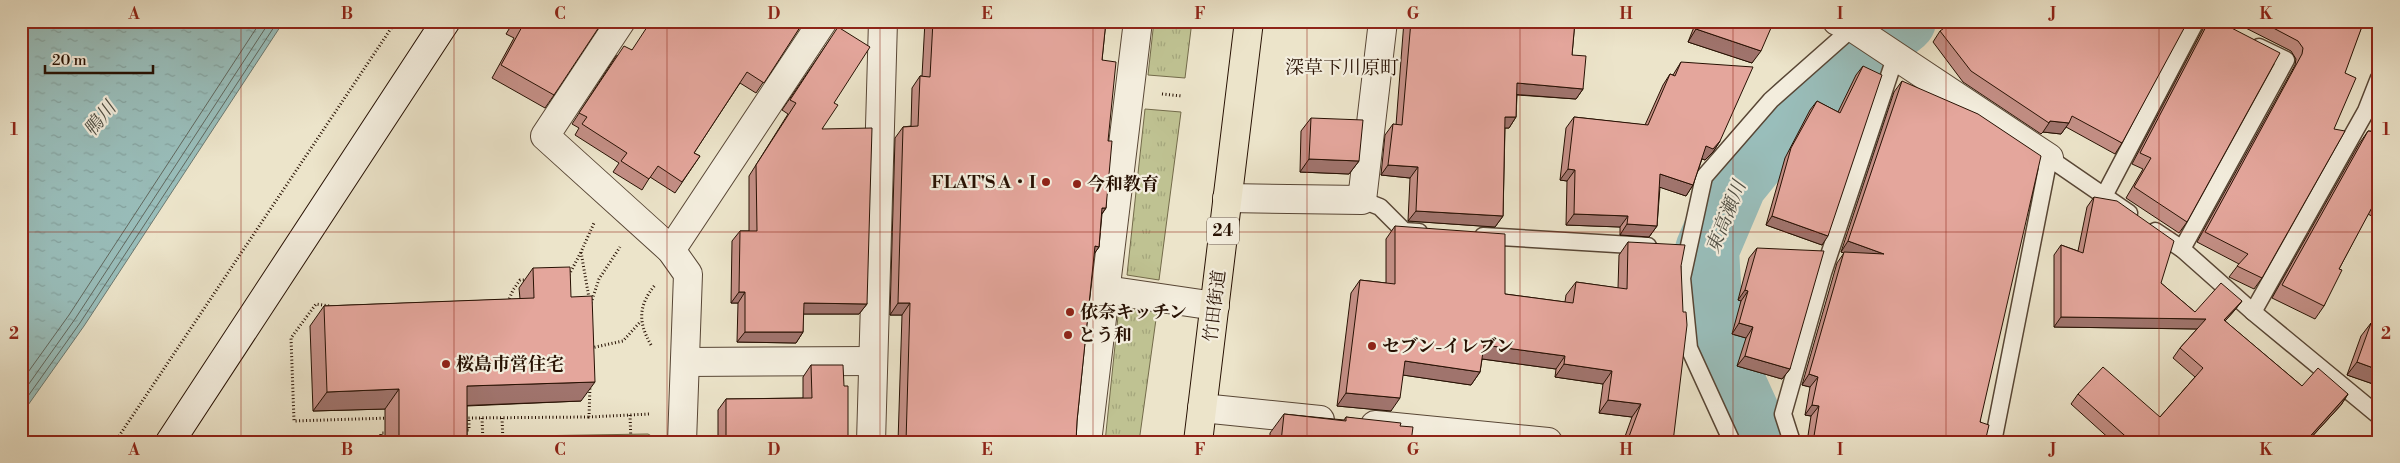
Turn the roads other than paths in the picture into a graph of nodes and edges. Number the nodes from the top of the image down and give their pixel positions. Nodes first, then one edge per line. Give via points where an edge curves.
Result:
1 (446, 21) edge
2 (621, 21) edge
3 (823, 21) edge
4 (883, 21) edge
5 (1138, 21) edge
6 (1249, 21) edge
7 (1383, 21) edge
8 (2196, 21) edge
9 (1851, 23) edge
10 (2243, 38) edge
11 (1896, 55) junction
12 (2379, 78) edge
13 (2049, 158) junction
14 (2104, 196) junction
15 (1227, 198) junction
16 (1362, 200) junction
17 (1433, 233) edge
18 (1463, 235) edge
19 (1688, 249) junction
20 (2182, 249) junction
21 (671, 250) junction
22 (1106, 290) junction
23 (1215, 306) junction
24 (2253, 312) junction
25 (873, 361) junction
26 (685, 362) junction
27 (1202, 408) junction
28 (2379, 416) edge
29 (170, 442) edge
30 (682, 442) edge
31 (871, 442) edge
32 (1087, 442) edge
33 (1198, 442) edge
34 (1548, 442) edge
35 (1732, 442) edge
36 (1792, 442) edge
37 (1993, 442) edge

1 - 29 street
2 - 21 street via 545,136
3 - 21 street
4 - 25 street
5 - 22 street
6 - 15 highway, 竹田街道 / 24
7 - 16 street
8 - 14 lane
9 - 11 street
9 - 19 lane via 1771,100 1704,178
10 - 20 lane via 2286,60
11 - 13 street
11 - 36 lane via 1823,273 1783,414
12 - 24 lane via 2366,111
13 - 14 lane
13 - 37 lane
14 - 20 lane
15 - 16 street
15 - 23 highway, 竹田街道 / 24
16 - 17 lane via 1380,208 1404,231
18 - 19 lane
19 - 35 lane via 1682,278 1689,348
20 - 24 lane
21 - 26 street via 688,274
22 - 23 street
22 - 32 street
23 - 27 highway, 竹田街道 / 24
24 - 28 lane
25 - 26 street
25 - 31 street
26 - 30 street
27 - 33 highway, 竹田街道 / 24
27 - 34 street

